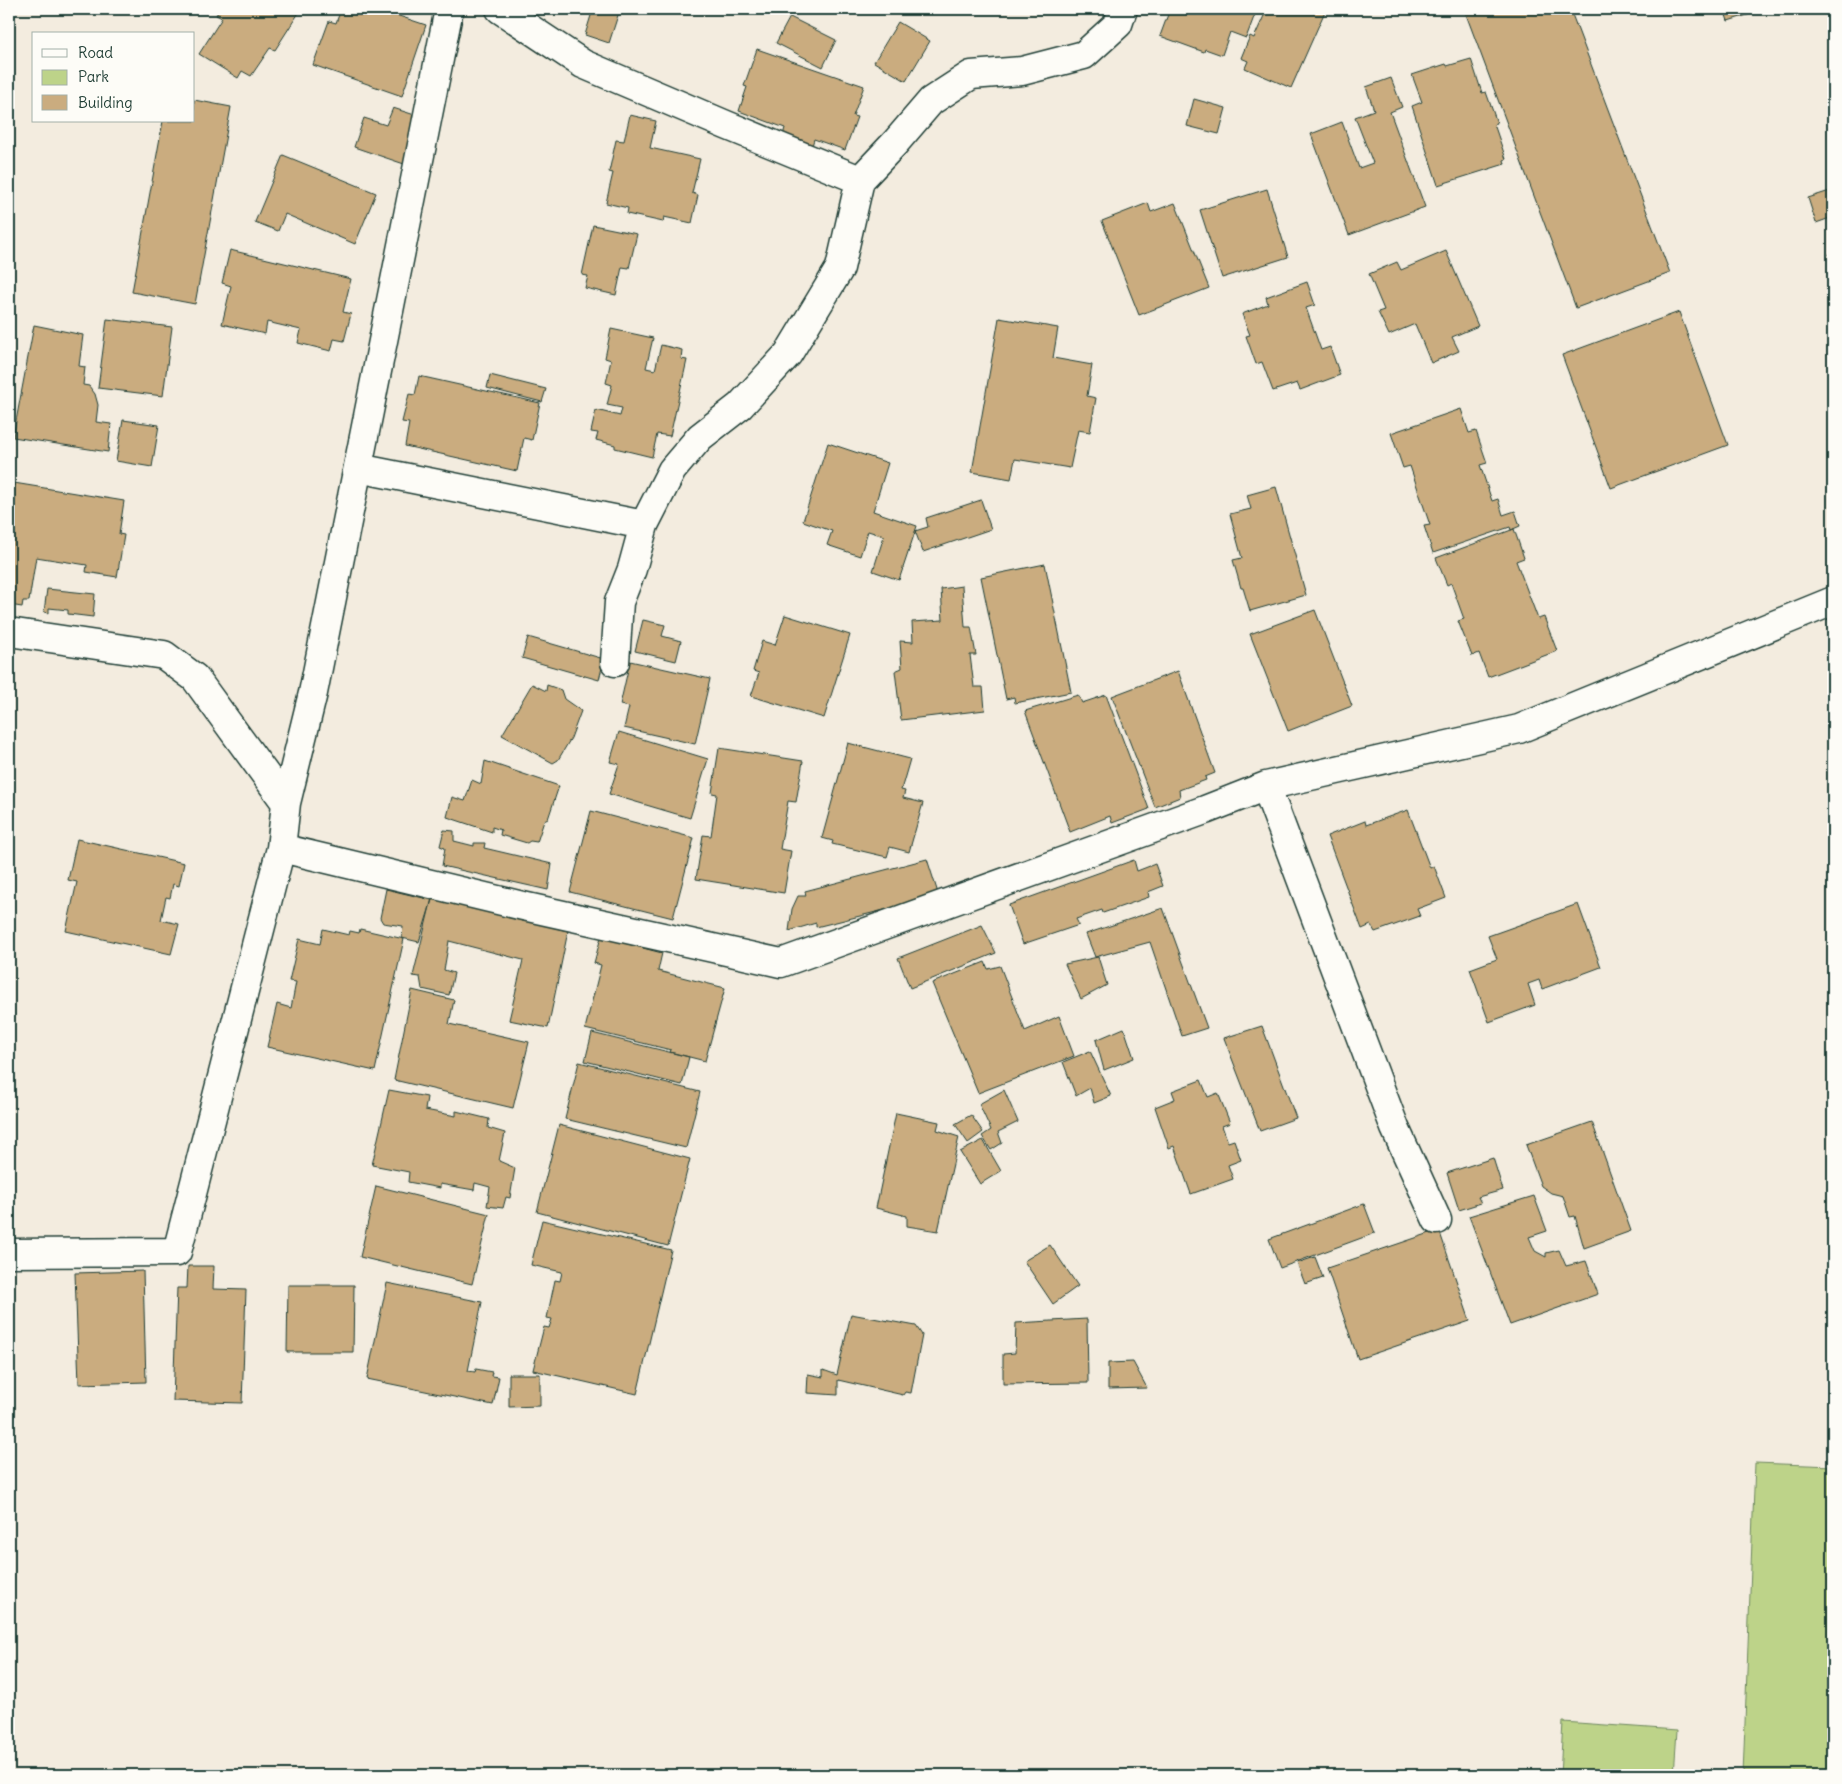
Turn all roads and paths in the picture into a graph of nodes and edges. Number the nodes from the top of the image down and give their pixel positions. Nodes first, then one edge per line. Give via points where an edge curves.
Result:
1 (449, 9) edge
2 (500, 9) edge
3 (1123, 9) edge
4 (860, 180) junction
5 (358, 468) junction
6 (644, 525) junction
7 (1833, 601) edge
8 (9, 632) edge
9 (615, 662) dead end
10 (1266, 786) junction
11 (286, 803) junction
12 (280, 848) junction
13 (1437, 1220) dead end
14 (9, 1253) edge

1 - 5 street
2 - 4 street via 583,64
3 - 4 street via 1118,24 1084,55 1022,71 971,75 931,101
4 - 6 street via 840,268 806,326 788,354 740,406 700,437 672,470
5 - 6 street
5 - 11 street via 313,693
6 - 9 street via 619,602
7 - 10 street via 1519,729
8 - 11 street via 164,655 195,678
10 - 12 street via 781,963
10 - 13 street via 1395,1128
11 - 12 street
12 - 14 street via 177,1252

